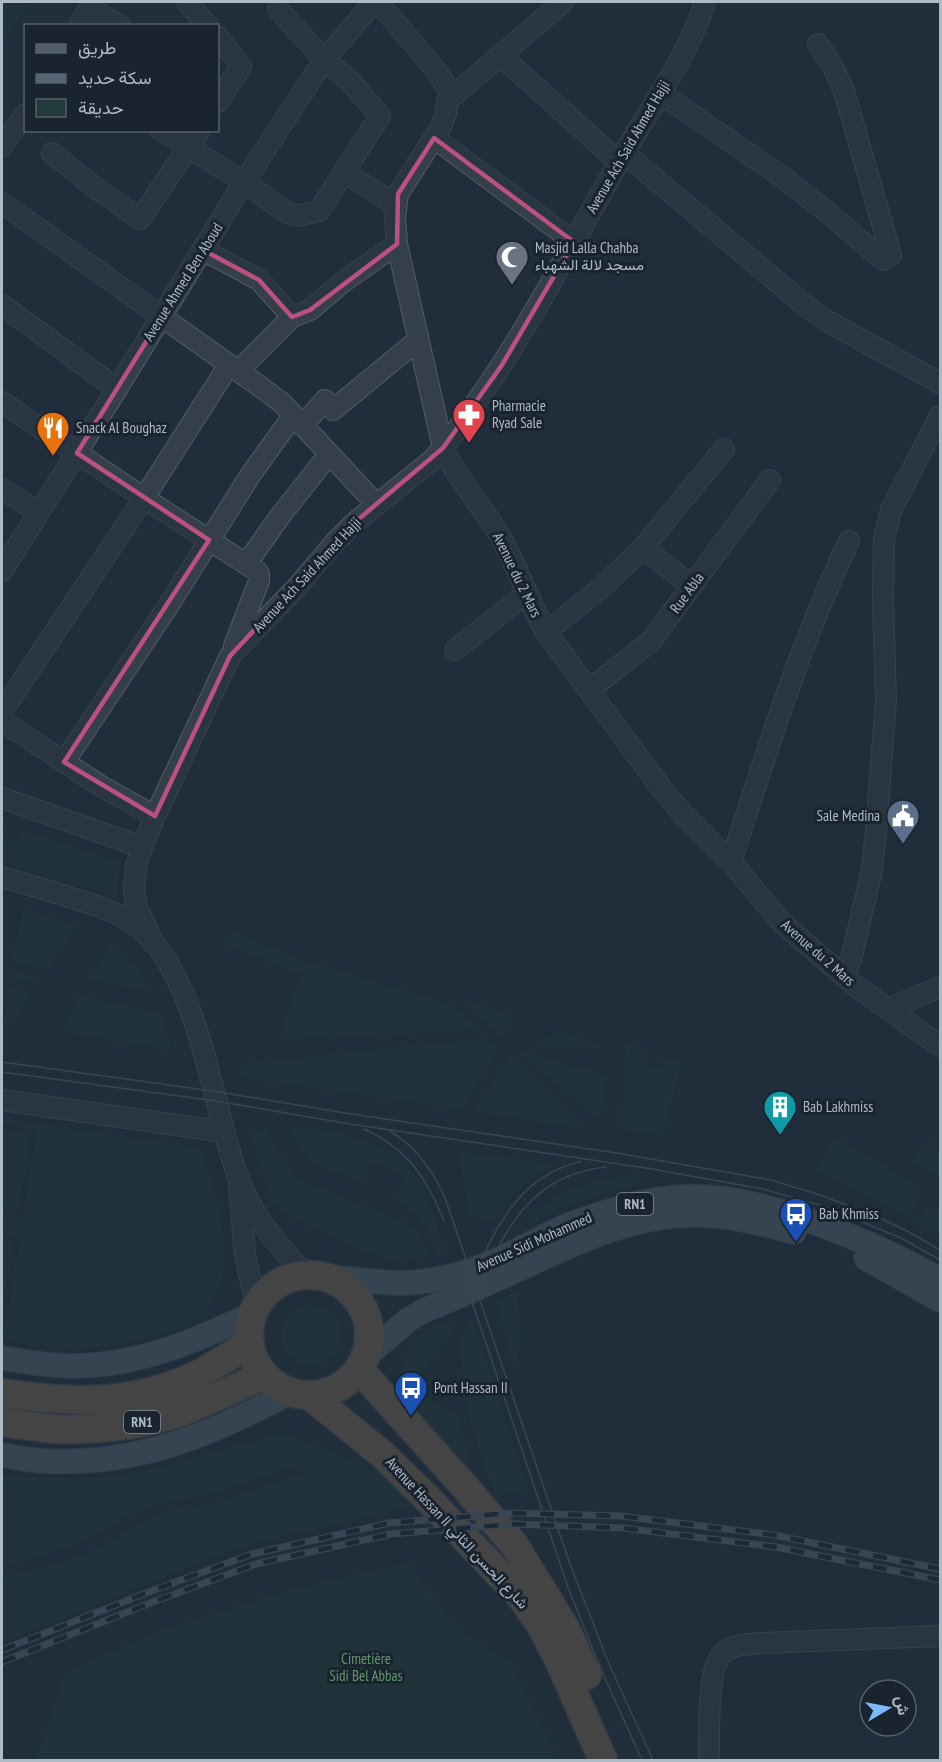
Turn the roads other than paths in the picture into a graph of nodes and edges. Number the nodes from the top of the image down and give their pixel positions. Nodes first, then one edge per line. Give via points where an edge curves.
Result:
1 (187, 2) edge
2 (376, 2) edge
3 (562, 2) edge
4 (705, 2) edge
5 (90, 4) edge
6 (278, 9) dead end
7 (80, 24) edge
8 (117, 24) edge
9 (206, 24) edge
10 (219, 38) edge
11 (818, 44) dead end
12 (500, 55) junction
13 (324, 60) junction
14 (660, 93) junction
15 (220, 94) edge
16 (452, 97) junction
17 (24, 117) edge
18 (164, 132) edge
19 (199, 132) edge
20 (434, 138) junction
21 (2, 146) edge
22 (189, 148) junction
23 (52, 153) dead end
24 (621, 158) junction
25 (344, 172) junction
26 (244, 182) junction
27 (2, 203) edge
28 (396, 205) junction
29 (574, 242) junction
30 (397, 244) junction
31 (203, 250) junction
32 (2, 304) edge
33 (161, 316) junction
34 (292, 317) junction
35 (418, 340) junction
36 (234, 368) junction
37 (940, 383) edge
38 (117, 388) junction
39 (2, 402) edge
40 (940, 416) edge
41 (297, 421) junction
42 (443, 448) junction
43 (724, 449) dead end
44 (77, 453) junction
45 (329, 454) junction
46 (770, 480) dead end
47 (2, 489) edge
48 (144, 498) junction
49 (376, 504) junction
50 (39, 512) junction
51 (209, 540) junction
52 (849, 541) dead end
53 (643, 548) junction
54 (246, 564) junction
55 (2, 570) edge
56 (692, 586) junction
57 (526, 593) junction
58 (546, 632) junction
59 (455, 650) dead end
60 (230, 656) junction
61 (589, 690) junction
62 (2, 712) edge
63 (2, 721) edge
64 (64, 762) junction
65 (2, 798) edge
66 (155, 816) junction
67 (142, 847) junction
68 (731, 862) junction
69 (2, 877) edge
70 (151, 938) junction
71 (844, 977) junction
72 (940, 987) edge
73 (889, 1009) junction
74 (940, 1046) edge
75 (2, 1100) edge
76 (225, 1132) junction
77 (238, 1178) junction
78 (316, 1275) junction
79 (940, 1280) edge
80 (940, 1300) edge
81 (255, 1310) junction
82 (250, 1343) junction
83 (2, 1358) edge
84 (363, 1362) junction
85 (264, 1375) junction
86 (9, 1394) edge
87 (299, 1394) junction
88 (6, 1422) edge
89 (2, 1455) edge
90 (940, 1636) edge
91 (603, 1761) edge
92 (622, 1761) edge
93 (709, 1761) edge

1 - 9 street
2 - 13 street, Avenue Ahmed Ben Aboud
2 - 16 street via 434,68
3 - 12 street
4 - 14 street, Avenue Ach Said Ahmed Hajji via 691,41
5 - 7 street
5 - 8 street
6 - 13 street
10 - 15 street via 241,66
11 - 14 street via 843,88 891,255 883,260 781,176
12 - 16 street
12 - 24 street
13 - 25 street via 349,80 380,116
13 - 26 street, Avenue Ahmed Ben Aboud
14 - 24 street, Avenue Ach Said Ahmed Hajji
16 - 20 street, Avenue du 2 Mars
17 - 21 street
18 - 22 street
19 - 22 street
20 - 28 street, Avenue du 2 Mars via 402,187
20 - 29 street
22 - 23 street via 140,219
22 - 26 street
24 - 29 street, Avenue Ach Said Ahmed Hajji
24 - 37 street via 827,321
25 - 26 street via 319,211 297,216
25 - 28 street
26 - 31 street, Avenue Ahmed Ben Aboud
27 - 33 street
28 - 30 street, Avenue du 2 Mars
29 - 42 street, Avenue Ach Said Ahmed Hajji via 502,365
30 - 34 street via 310,310
30 - 35 street, Avenue du 2 Mars
31 - 33 street, Avenue Ahmed Ben Aboud
31 - 34 street via 259,280
32 - 38 street
33 - 36 street
33 - 38 street, Avenue Ahmed Ben Aboud
34 - 36 street
35 - 41 street via 333,410 325,400
35 - 42 street, Avenue du 2 Mars
36 - 41 street via 282,404
36 - 48 street
38 - 44 street, Avenue Ahmed Ben Aboud
39 - 44 street
40 - 71 street via 891,510 884,540 886,701 876,831 872,870
41 - 45 street
41 - 51 street via 251,474
42 - 49 street, Avenue Ach Said Ahmed Hajji
42 - 57 street, Avenue du 2 Mars via 505,545
43 - 53 street
44 - 48 street
44 - 50 street, Avenue Ahmed Ben Aboud
45 - 49 street
45 - 54 street
46 - 56 street, Rue Abla
47 - 50 street
48 - 51 street
48 - 62 street
49 - 60 street, Avenue Ach Said Ahmed Hajji via 336,541
50 - 55 street, Avenue Ahmed Ben Aboud
51 - 54 street
51 - 64 street
52 - 68 street via 807,636
53 - 56 street
53 - 58 street
54 - 60 street via 257,571 259,582
56 - 61 street, Rue Abla via 651,641
57 - 58 street, Avenue du 2 Mars
57 - 59 street
58 - 61 street, Avenue du 2 Mars
60 - 66 street, Avenue Ach Said Ahmed Hajji
61 - 68 street, Avenue du 2 Mars via 662,789
63 - 64 street
64 - 66 street
65 - 67 street
66 - 67 street, Avenue Ach Said Ahmed Hajji
67 - 70 street, Avenue Ach Said Ahmed Hajji via 134,873 134,890
68 - 71 street, Avenue du 2 Mars via 782,923
69 - 70 street via 106,909
70 - 76 street via 173,972 190,1010
71 - 73 street, Avenue du 2 Mars
72 - 73 street
73 - 74 street, Avenue du 2 Mars
75 - 76 street
76 - 77 street
77 - 78 street via 284,1253
77 - 81 street
78 - 79 main road, Avenue Sidi Mohammed / RN1 via 395,1283 448,1277 491,1263 604,1212 672,1197 698,1197 764,1206 833,1228
78 - 81 highway, RN1 via 277,1284
78 - 84 highway via 349,1289 364,1308 370,1331
80 - 84 main road, Avenue Sidi Mohammed / RN1 via 824,1241 757,1222 695,1215 670,1217 611,1230 425,1310 408,1320
81 - 82 highway via 249,1328
81 - 83 main road via 161,1353 114,1362 74,1366
82 - 85 highway
82 - 86 highway, RN1 via 196,1376 138,1396 80,1400
84 - 87 highway, RN1 via 346,1383 328,1392
84 - 92 highway, Avenue Hassan II شارع الحسن الثاني via 515,1546 565,1628
85 - 87 highway via 275,1386
85 - 88 highway, RN1 via 206,1402 139,1423 55,1429
87 - 89 main road via 153,1451 76,1461
87 - 91 highway, Avenue Hassan II شارع الحسن الثاني via 382,1454 522,1598 559,1660
90 - 93 street via 732,1647 714,1666

